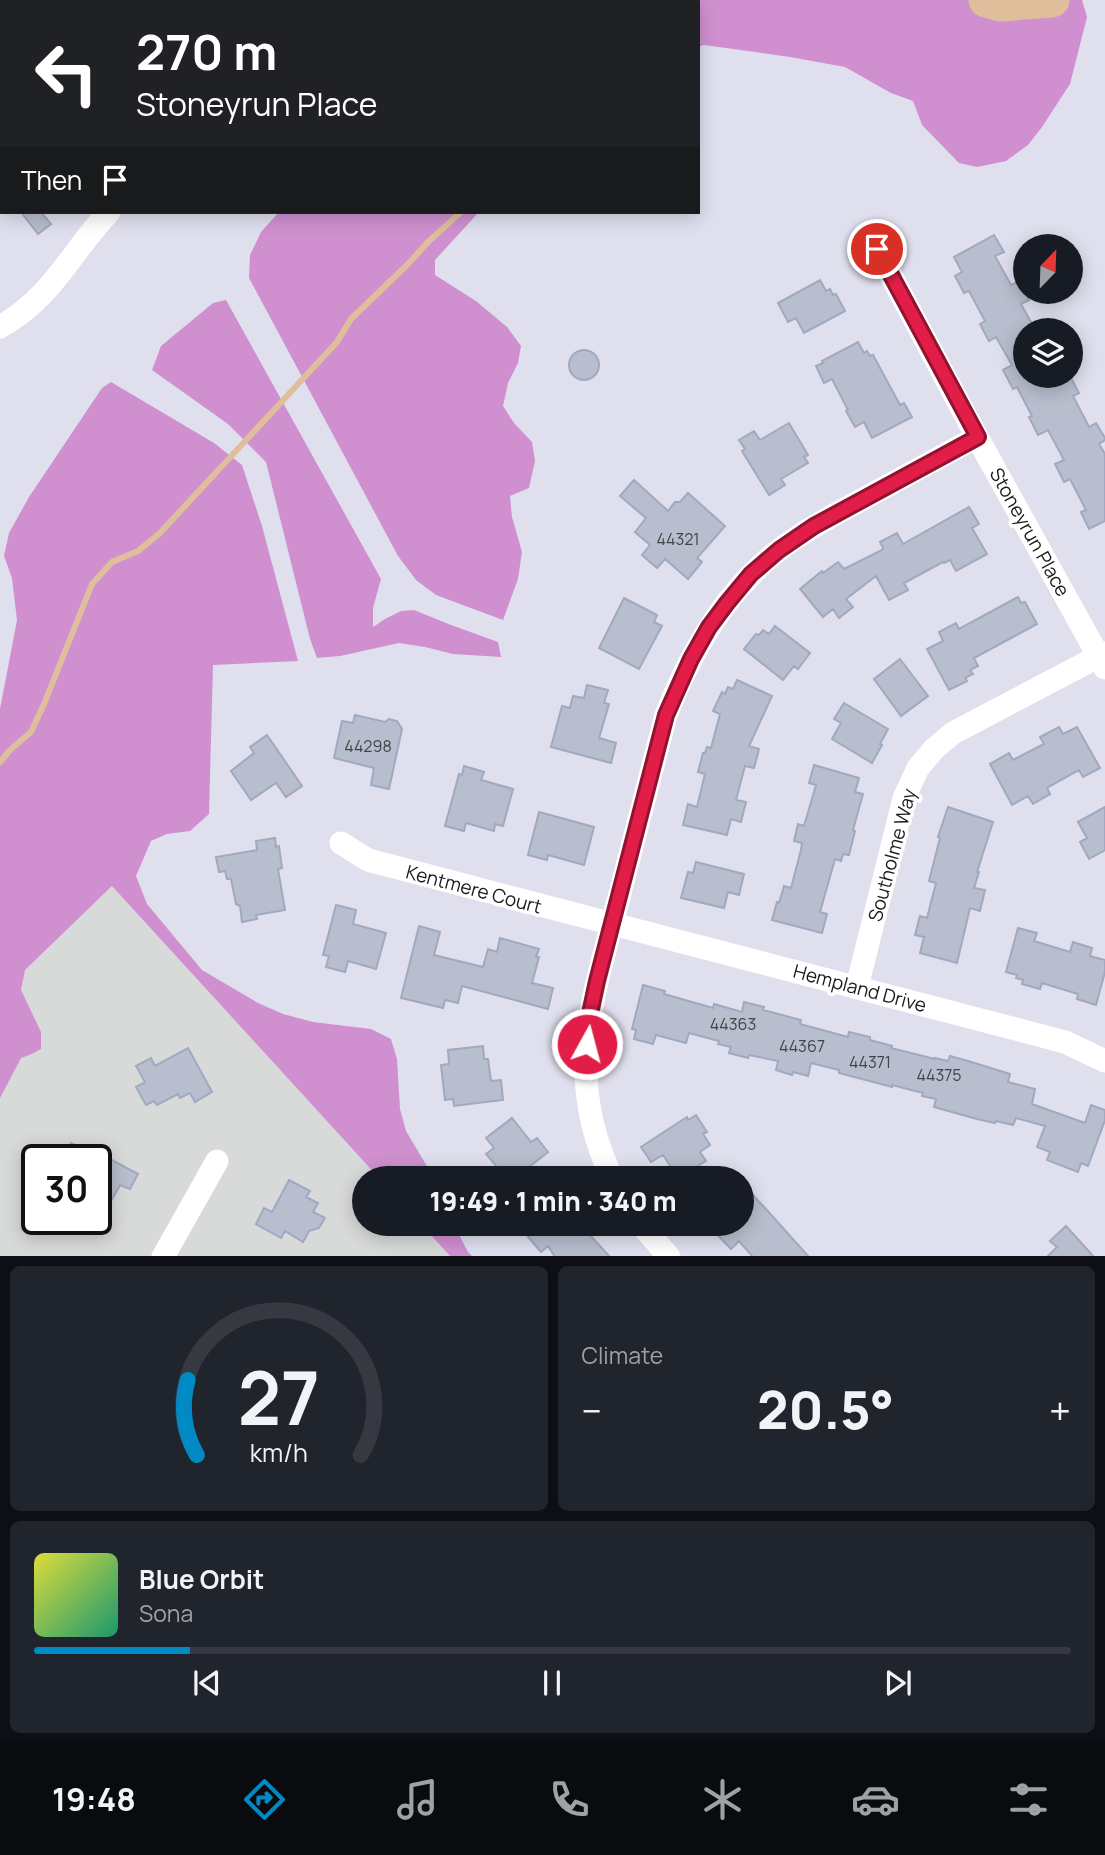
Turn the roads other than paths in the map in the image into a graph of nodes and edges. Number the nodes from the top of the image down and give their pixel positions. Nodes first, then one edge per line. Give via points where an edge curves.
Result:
1 (107, 214) edge
2 (877, 249) dead end
3 (0, 327) edge
4 (978, 437) junction
5 (1103, 659) edge
6 (341, 843) dead end
7 (612, 925) junction
8 (857, 987) junction
9 (1105, 1061) edge
10 (216, 1161) dead end
11 (607, 1166) edge
12 (651, 1236) edge
13 (163, 1256) edge
14 (669, 1256) edge

1 - 3 street via 47,290
2 - 4 street, Stoneyrun Place
4 - 5 street, Stoneyrun Place
4 - 7 street via 814,526 779,550 751,574 709,627 666,715
5 - 8 street, Southolme Way via 953,733 918,768 904,798
6 - 7 street, Kentmere Court via 368,860
7 - 8 street, Hempland Drive
7 - 11 street via 591,1009 585,1059 591,1120
8 - 9 street, Hempland Drive via 1065,1042
10 - 13 street
12 - 14 street

